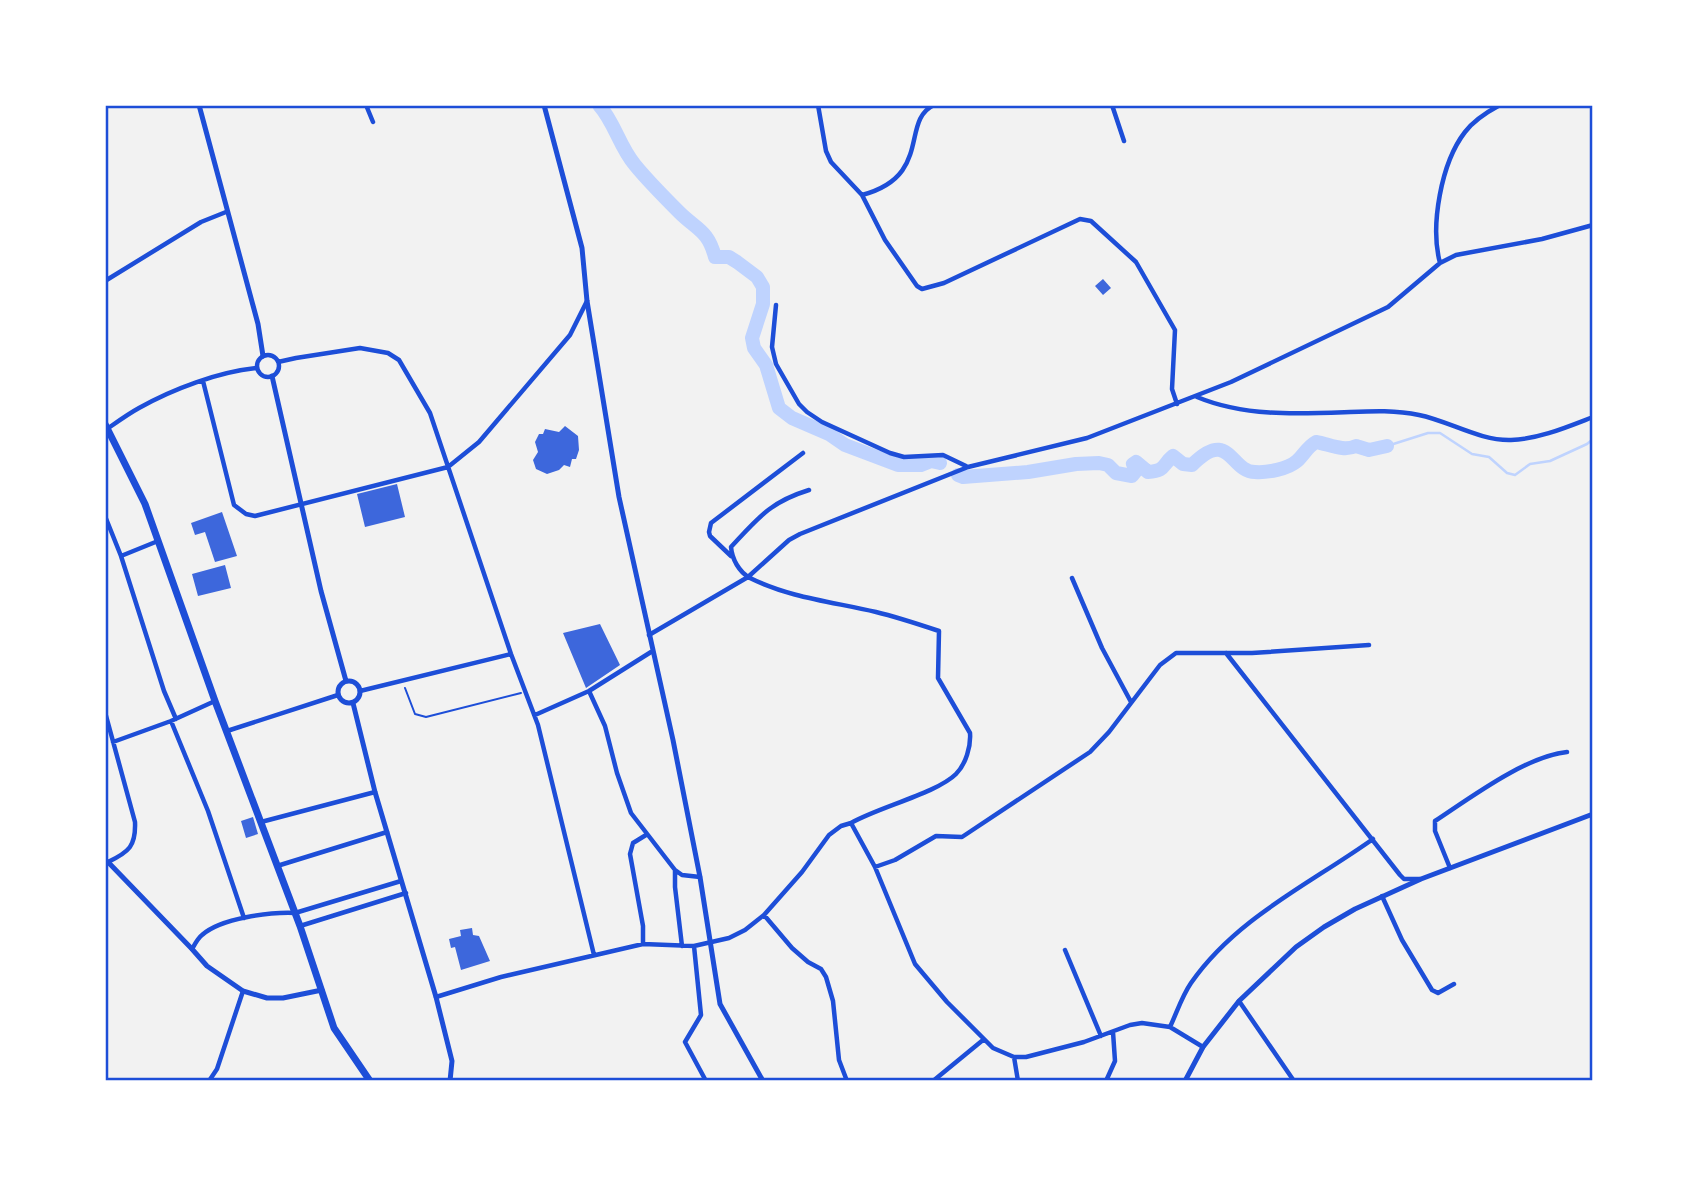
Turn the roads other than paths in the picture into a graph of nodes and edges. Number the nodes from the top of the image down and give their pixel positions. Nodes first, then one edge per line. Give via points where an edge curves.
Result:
1 (199, 105) edge
2 (366, 105) edge
3 (544, 105) edge
4 (818, 105) edge
5 (934, 105) edge
6 (1112, 105) edge
7 (1500, 105) edge
8 (373, 122) dead end
9 (1124, 141) dead end
10 (862, 195) junction
11 (226, 212) junction
12 (1593, 225) edge
13 (1440, 263) junction
14 (105, 281) edge
15 (587, 301) junction
16 (776, 305) dead end
17 (263, 356) junction
18 (278, 362) junction
19 (257, 368) junction
20 (272, 376) junction
21 (203, 381) junction
22 (1196, 397) junction
23 (1177, 404) junction
24 (1593, 417) edge
25 (106, 427) edge
26 (803, 453) dead end
27 (448, 467) junction
28 (968, 467) junction
29 (809, 490) dead end
30 (300, 505) junction
31 (105, 516) edge
32 (158, 541) junction
33 (121, 556) junction
34 (732, 556) junction
35 (748, 577) junction
36 (1072, 578) dead end
37 (649, 635) junction
38 (1369, 645) dead end
39 (651, 652) junction
40 (1226, 653) junction
41 (511, 654) junction
42 (346, 681) junction
43 (360, 691) junction
44 (589, 691) junction
45 (338, 695) junction
46 (215, 701) junction
47 (1131, 702) junction
48 (353, 703) junction
49 (105, 712) edge
50 (535, 715) junction
51 (174, 720) junction
52 (227, 731) junction
53 (113, 742) junction
54 (1567, 752) dead end
55 (375, 792) junction
56 (1593, 814) edge
57 (260, 823) junction
58 (851, 823) junction
59 (387, 832) junction
60 (646, 835) junction
61 (1373, 839) junction
62 (107, 863) edge
63 (276, 866) junction
64 (875, 867) junction
65 (1450, 867) junction
66 (675, 870) junction
67 (701, 877) junction
68 (1420, 879) junction
69 (401, 881) junction
70 (406, 893) junction
71 (1382, 897) junction
72 (295, 913) junction
73 (764, 915) junction
74 (244, 918) junction
75 (300, 926) junction
76 (709, 941) junction
77 (643, 944) junction
78 (682, 946) junction
79 (694, 946) junction
80 (192, 949) junction
81 (1065, 950) dead end
82 (594, 955) junction
83 (1454, 984) dead end
84 (322, 990) junction
85 (243, 991) junction
86 (436, 997) junction
87 (1239, 1001) junction
88 (1170, 1027) junction
89 (1113, 1031) junction
90 (1101, 1036) junction
91 (983, 1040) junction
92 (1203, 1047) junction
93 (1014, 1057) junction
94 (209, 1081) edge
95 (370, 1081) edge
96 (450, 1081) edge
97 (706, 1081) edge
98 (763, 1081) edge
99 (847, 1081) edge
100 (933, 1081) edge
101 (1018, 1081) edge
102 (1106, 1081) edge
103 (1185, 1081) edge
104 (1294, 1081) edge

1 - 11 street
2 - 8 street
3 - 15 street via 582,248
4 - 10 street via 831,162
5 - 10 street via 922,114 910,158 898,177
6 - 9 street
7 - 13 street via 1465,133 1449,167 1436,222
10 - 23 street via 885,240 922,289 944,283 1073,221 1091,221 1136,262 1175,330 1171,389
11 - 14 street via 201,222
11 - 17 street
12 - 13 street via 1470,251
13 - 22 street via 1388,307
15 - 27 street via 562,345 479,442
15 - 37 street via 619,497
16 - 28 street via 772,347 776,364 807,412 890,453 943,455
17 - 18 street via 271,355
17 - 19 street
18 - 20 street
18 - 27 street via 360,348 388,353 399,360 430,413
19 - 20 street via 263,376
19 - 21 street
20 - 30 street
21 - 25 street via 148,403
21 - 30 street via 234,505 255,516
22 - 23 street
22 - 24 street via 1237,409 1273,412 1416,414 1512,440
23 - 28 street via 1087,438
25 - 32 highway via 145,504
26 - 34 street via 711,523 710,536
27 - 30 street
27 - 41 street
28 - 35 street via 800,534
29 - 34 street via 773,505 731,547
30 - 42 street
31 - 33 street
32 - 33 street
32 - 46 highway
33 - 51 street
34 - 35 street
35 - 37 street
35 - 58 street via 818,602 876,612 939,631 938,678 970,733 964,761 946,782
36 - 47 street
37 - 39 street
38 - 40 street
39 - 44 street
39 - 67 street
40 - 47 street via 1176,653 1160,665
40 - 61 street
41 - 43 street
41 - 50 street
42 - 43 street via 356,682
42 - 45 street
43 - 48 street
44 - 50 street
44 - 60 street via 605,726 631,813
45 - 48 street
45 - 52 street
46 - 51 street
46 - 52 highway
47 - 64 street via 1101,742 1000,813 962,837 936,836
48 - 55 street
49 - 53 street
50 - 82 street
51 - 53 street
51 - 74 street
52 - 57 highway
53 - 62 street via 136,835 127,853
54 - 65 street via 1517,771 1435,821
55 - 57 street
55 - 59 street
56 - 65 street
57 - 63 highway
58 - 64 street
58 - 73 street via 829,835
59 - 63 street
59 - 69 street
60 - 66 street
60 - 77 street via 633,844 630,854
61 - 68 street via 1404,879
61 - 88 street via 1272,905 1221,948 1189,985
62 - 80 street
63 - 72 highway
64 - 91 street via 915,964
65 - 68 street
66 - 67 street
66 - 78 street
67 - 76 street
68 - 71 street
69 - 70 street
69 - 72 street
70 - 75 street
70 - 86 street
71 - 83 street via 1432,990 1438,993
71 - 87 street via 1315,933
72 - 74 street
72 - 75 highway
73 - 76 street via 729,938
73 - 99 street via 792,948 827,977 839,1060
74 - 80 street via 203,933
75 - 84 highway
76 - 79 street
76 - 98 street via 720,1004
77 - 78 street
77 - 82 street
78 - 79 street
79 - 97 street via 701,1015 685,1042
80 - 85 street via 207,967
81 - 90 street
82 - 86 street
84 - 85 street via 283,998
84 - 95 highway via 334,1028
85 - 94 street
86 - 96 street via 452,1061
87 - 92 street
87 - 104 street
88 - 89 street via 1142,1023
88 - 92 street
89 - 90 street
89 - 102 street via 1115,1061
90 - 93 street
91 - 93 street
91 - 100 street
92 - 103 street
93 - 101 street

